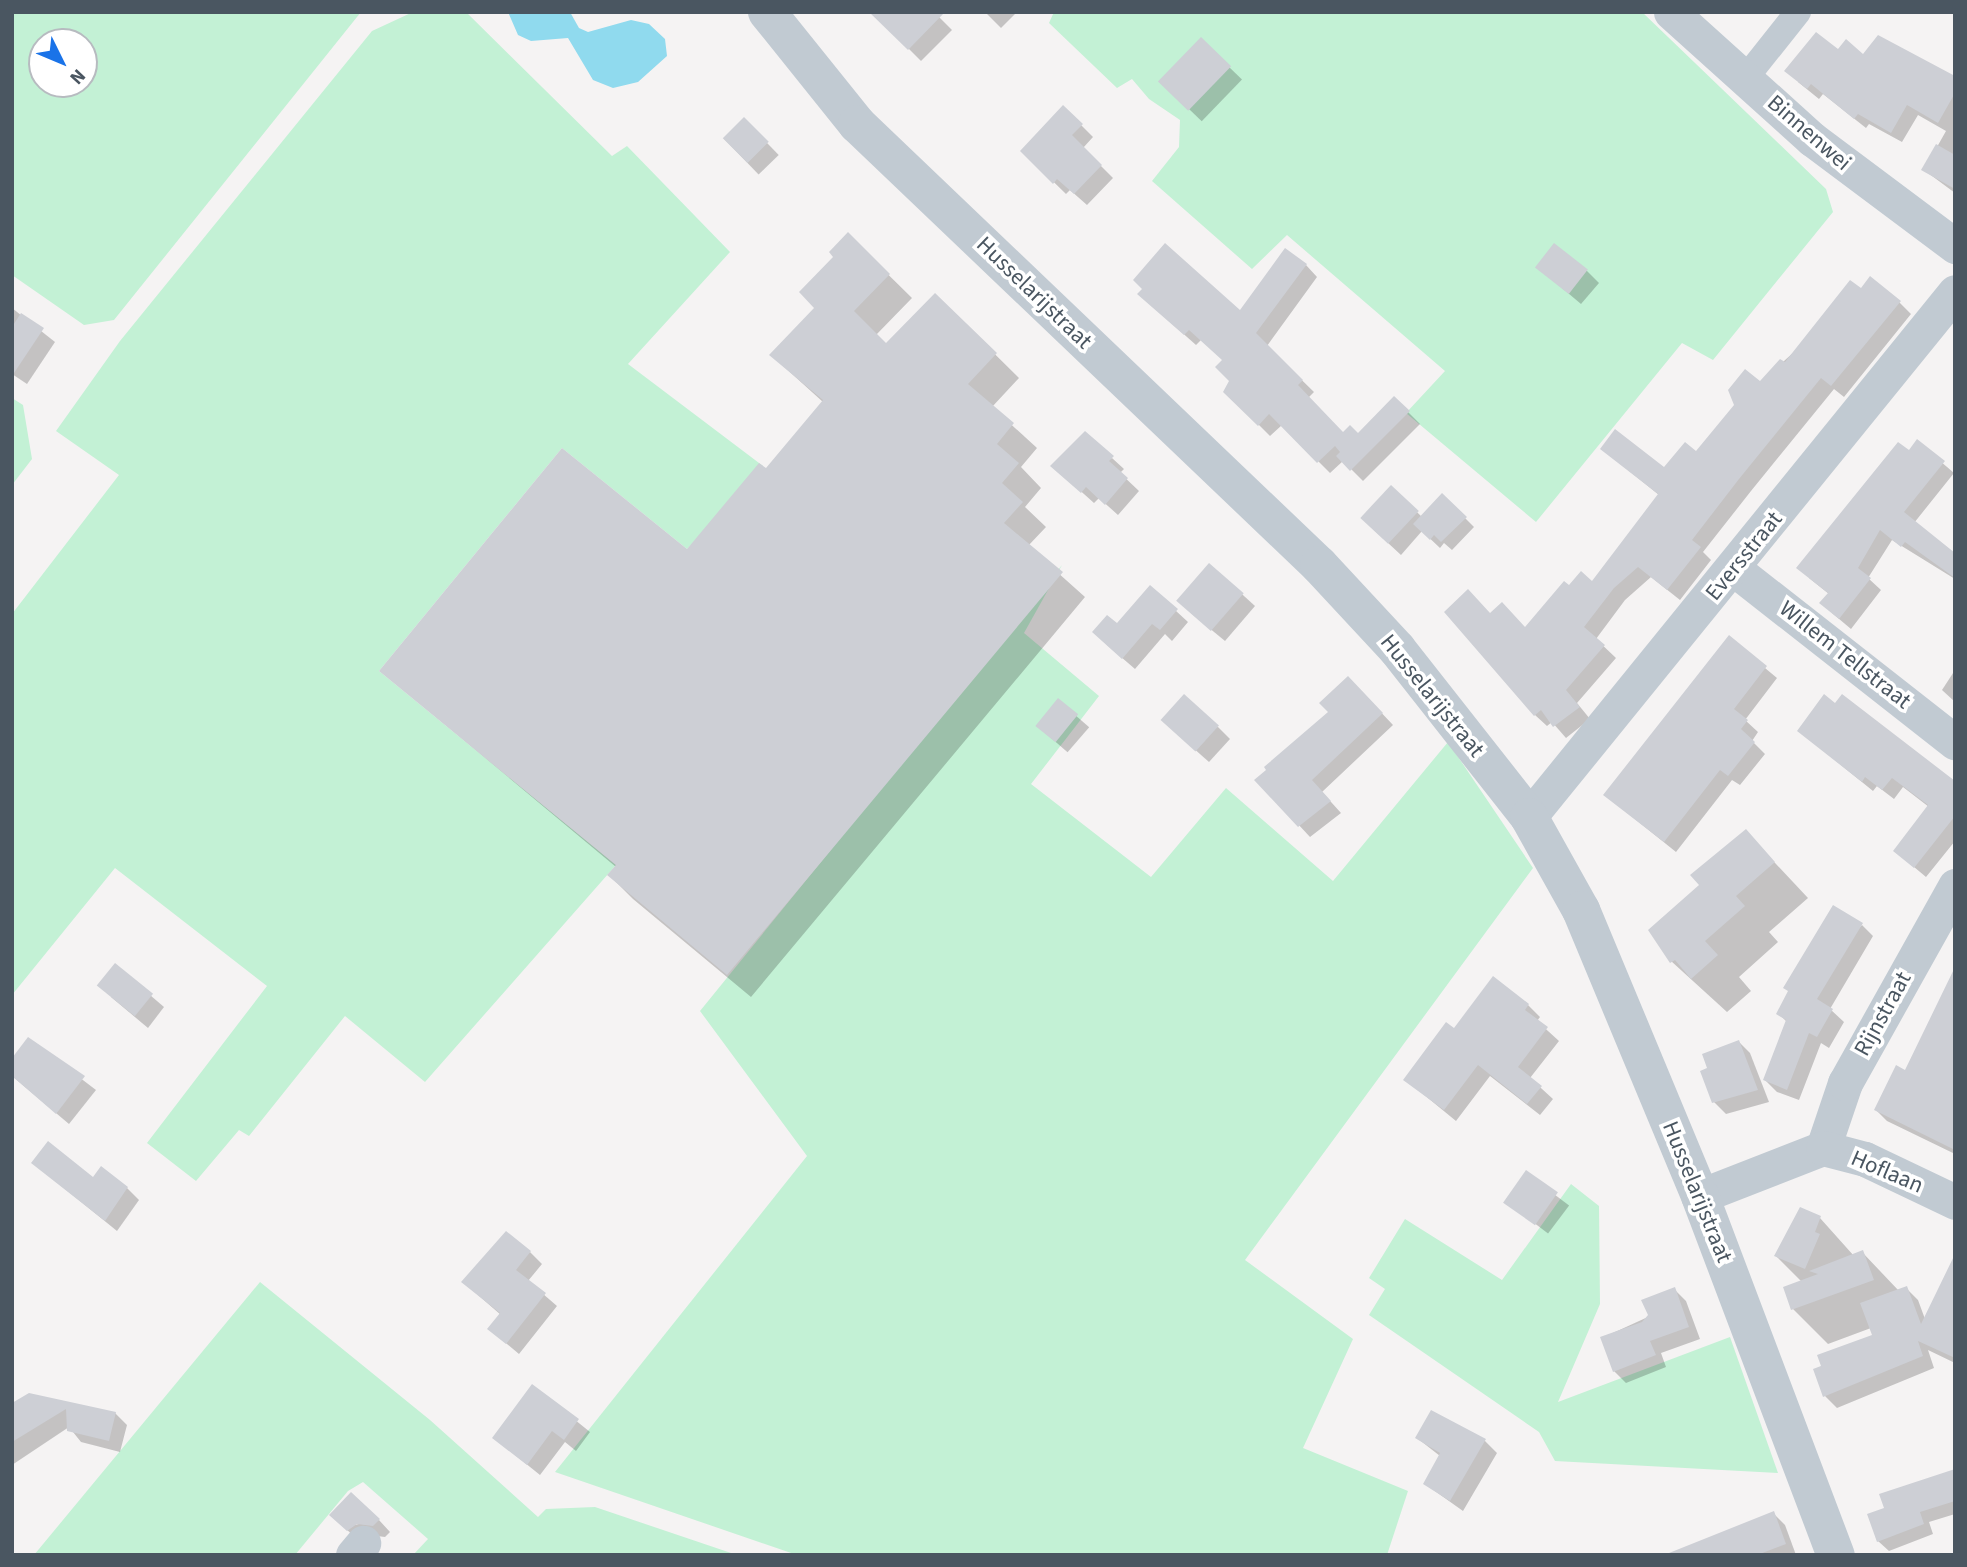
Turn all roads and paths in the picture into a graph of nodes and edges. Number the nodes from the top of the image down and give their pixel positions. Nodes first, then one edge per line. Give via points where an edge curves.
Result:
1 (767, 12) edge
2 (1671, 12) edge
3 (1798, 12) edge
4 (1744, 80) junction
5 (1955, 246) edge
6 (1955, 292) edge
7 (1734, 569) junction
8 (1955, 742) edge
9 (1529, 817) junction
10 (1955, 886) edge
11 (1823, 1148) junction
12 (1700, 1195) junction
13 (1955, 1202) edge
14 (1836, 1555) edge

1 - 9 street, Husselarijstraat via 856,124 1319,565 1397,649
2 - 4 street, Binnenwei
3 - 4 street
4 - 5 street, Binnenwei via 1840,162
6 - 7 street, Eversstraat
7 - 8 street, Willem Tellstraat
7 - 9 street, Eversstraat
9 - 12 street, Husselarijstraat via 1581,909
10 - 11 street, Rijnstraat via 1845,1083
11 - 12 street, Hoflaan
11 - 13 street, Hoflaan via 1866,1159
12 - 14 street, Husselarijstraat

